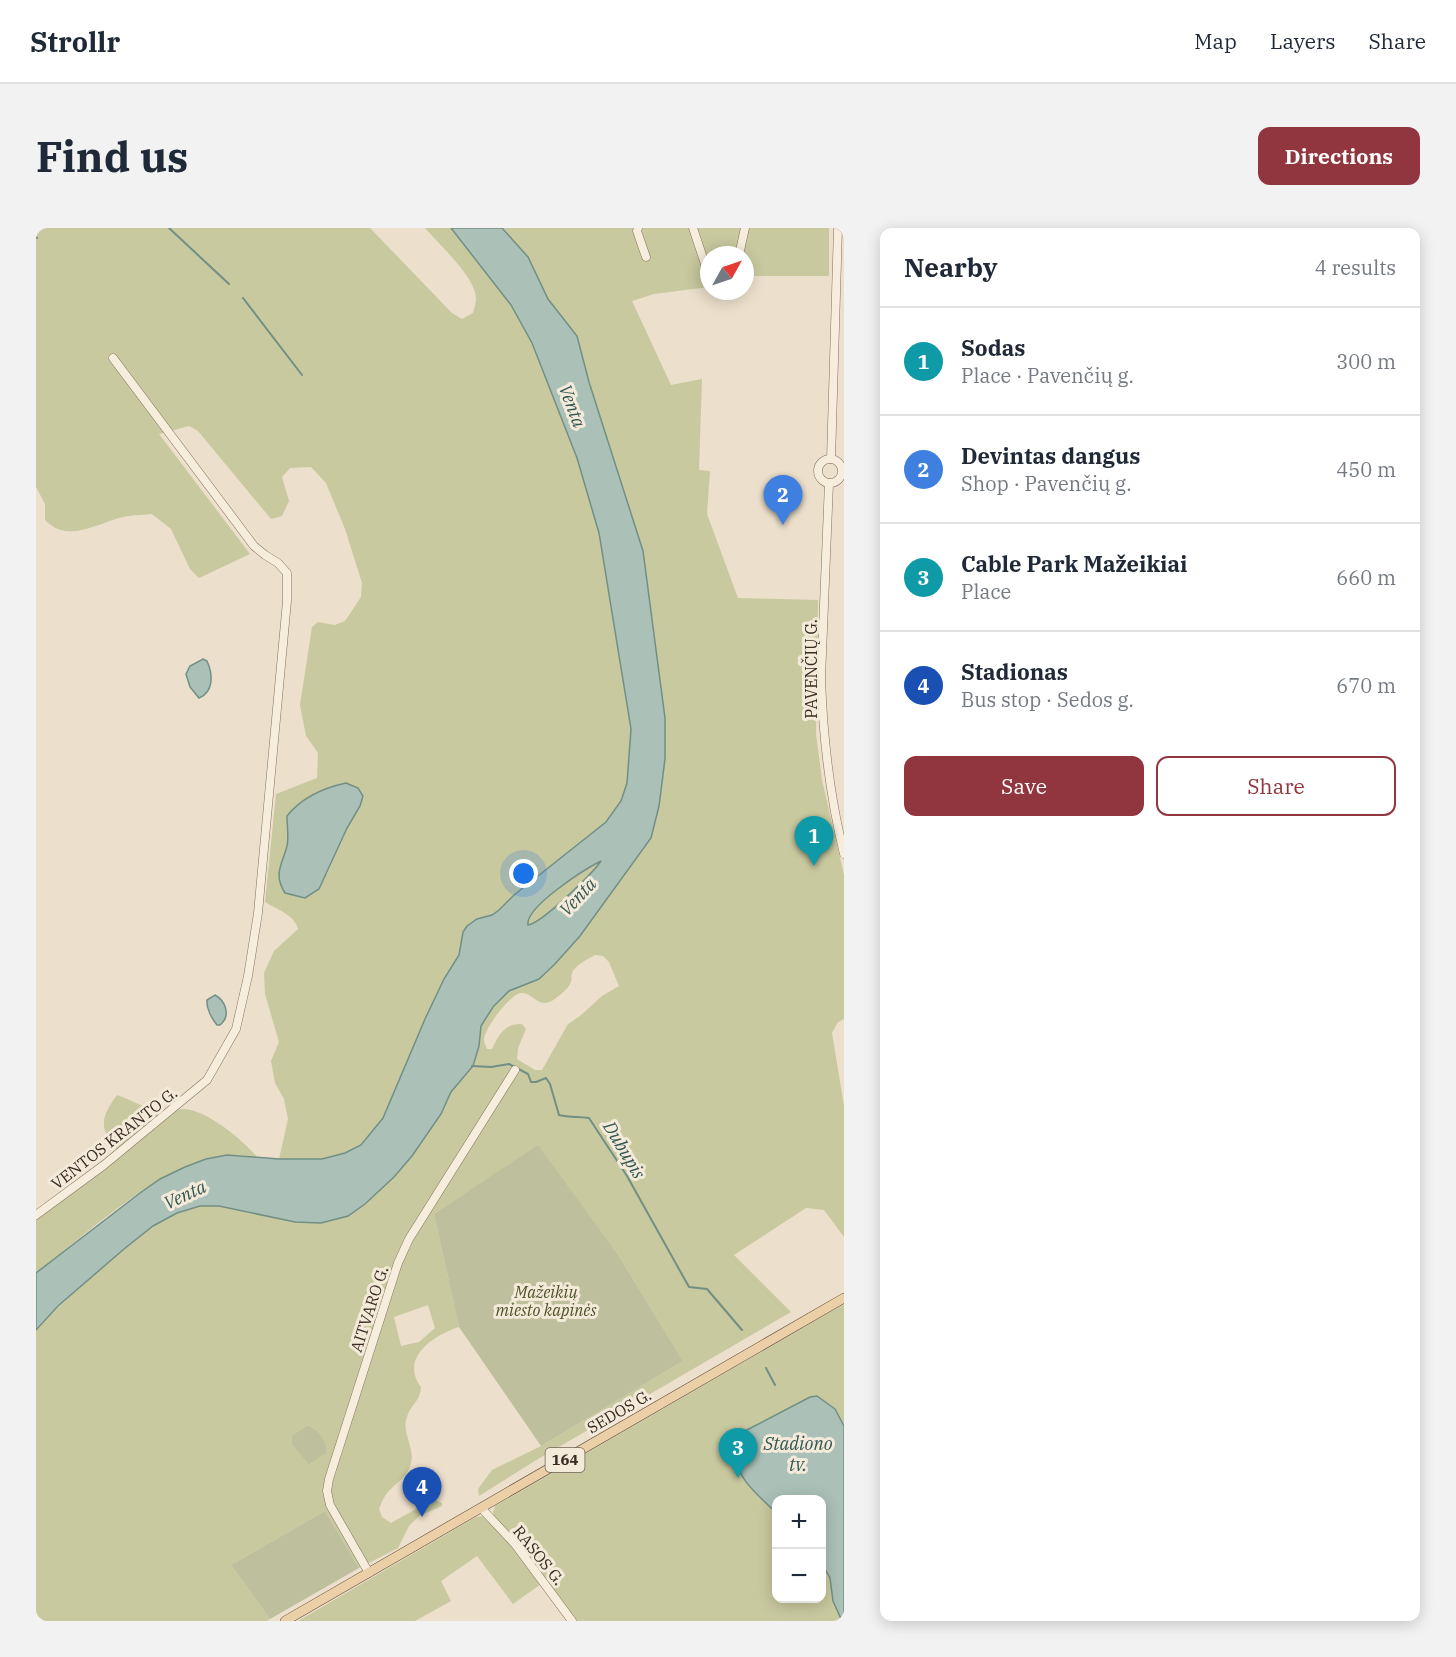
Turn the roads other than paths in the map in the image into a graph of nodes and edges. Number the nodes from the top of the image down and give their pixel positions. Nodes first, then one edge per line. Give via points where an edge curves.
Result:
1 (638, 228) edge
2 (693, 228) edge
3 (745, 228) edge
4 (838, 228) edge
5 (741, 246) edge
6 (700, 249) edge
7 (646, 257) dead end
8 (113, 358) dead end
9 (831, 459) junction
10 (843, 470) edge
11 (829, 483) junction
12 (844, 854) edge
13 (514, 1070) dead end
14 (36, 1215) edge
15 (844, 1298) edge
16 (481, 1508) junction
17 (369, 1573) junction
18 (285, 1621) edge
19 (572, 1621) edge

1 - 7 street
2 - 6 street
3 - 5 street
4 - 9 street
8 - 14 street, VENTOS KRANTO G. via 254,546 278,563 288,578 280,690 257,924 236,1029 207,1080
9 - 10 street
9 - 11 street via 824,460 818,469 821,479
10 - 11 street via 838,479
11 - 12 street, PAVENČIŲ G. via 822,711 831,790
13 - 17 street, AITVARO G. via 398,1263 329,1479 330,1505
15 - 16 main road, SEDOS G. / 164
16 - 17 main road, SEDOS G. / 164
16 - 19 street, RASOS G. via 515,1544
17 - 18 main road, SEDOS G. / 164

